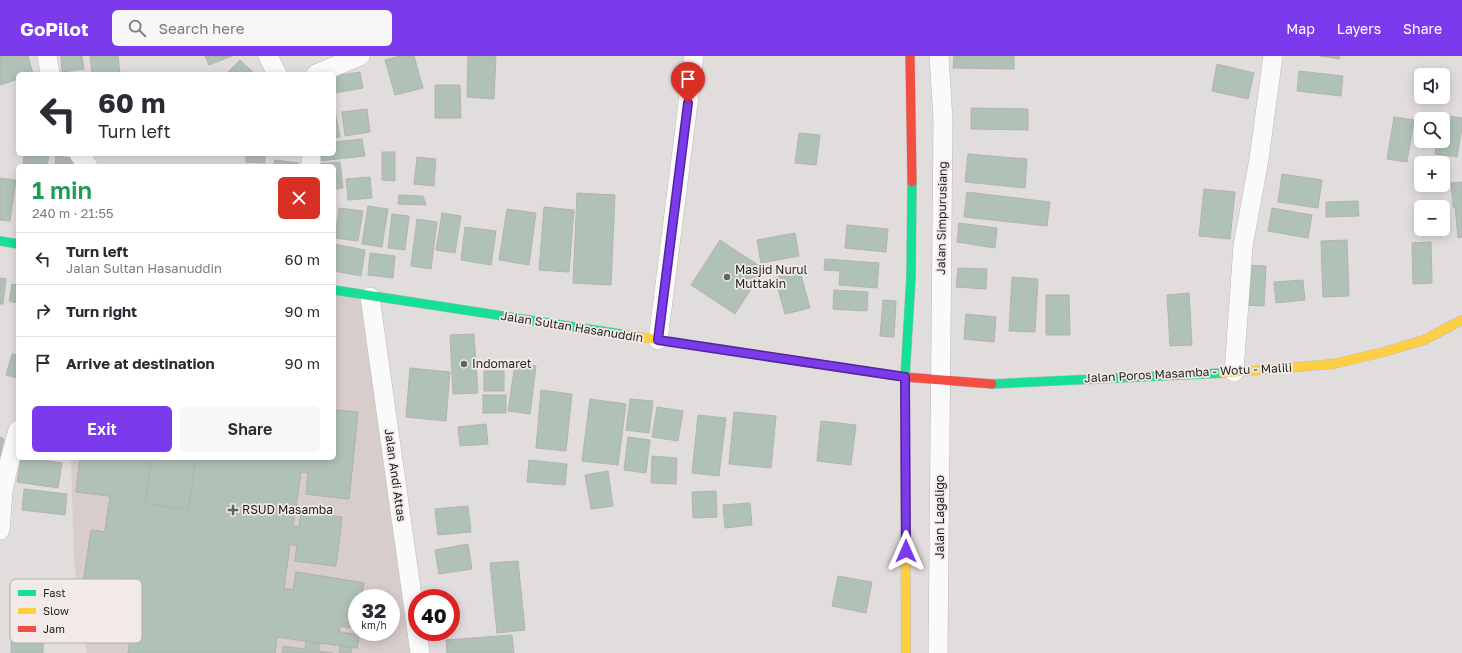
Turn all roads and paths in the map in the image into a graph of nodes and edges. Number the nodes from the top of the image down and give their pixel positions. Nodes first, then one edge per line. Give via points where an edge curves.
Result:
1 (47, 56) edge
2 (268, 56) edge
3 (360, 56) edge
4 (694, 56) edge
5 (910, 56) edge
6 (939, 56) edge
7 (1273, 56) edge
8 (50, 72) edge
9 (276, 72) edge
10 (321, 72) edge
11 (0, 241) edge
12 (16, 244) edge
13 (336, 290) edge
14 (370, 297) junction
15 (1462, 320) edge
16 (658, 340) junction
17 (1234, 372) junction
18 (905, 377) junction
19 (940, 381) junction
20 (16, 437) edge
21 (0, 530) edge
22 (420, 653) edge
23 (906, 653) edge
24 (938, 653) edge

1 - 8 street
2 - 9 street
3 - 10 street
4 - 16 street
5 - 18 main road via 911,277
6 - 19 street, Jalan Simpurusiang via 943,120
7 - 17 street via 1259,159 1243,246
11 - 12 main road
13 - 14 main road, Jalan Sultan Hasanuddin
14 - 16 main road, Jalan Sultan Hasanuddin
14 - 22 street, Jalan Andi Attas
15 - 17 main road, Jalan Poros Masamba - Wotu - Malili via 1424,340 1333,364
16 - 18 main road, Jalan Sultan Hasanuddin
17 - 19 main road, Jalan Poros Masamba - Wotu - Malili via 995,384
18 - 19 main road, Jalan Poros Masamba - Wotu - Malili
18 - 23 main road
19 - 24 street, Jalan Lagaligo
20 - 21 street via 3,491

